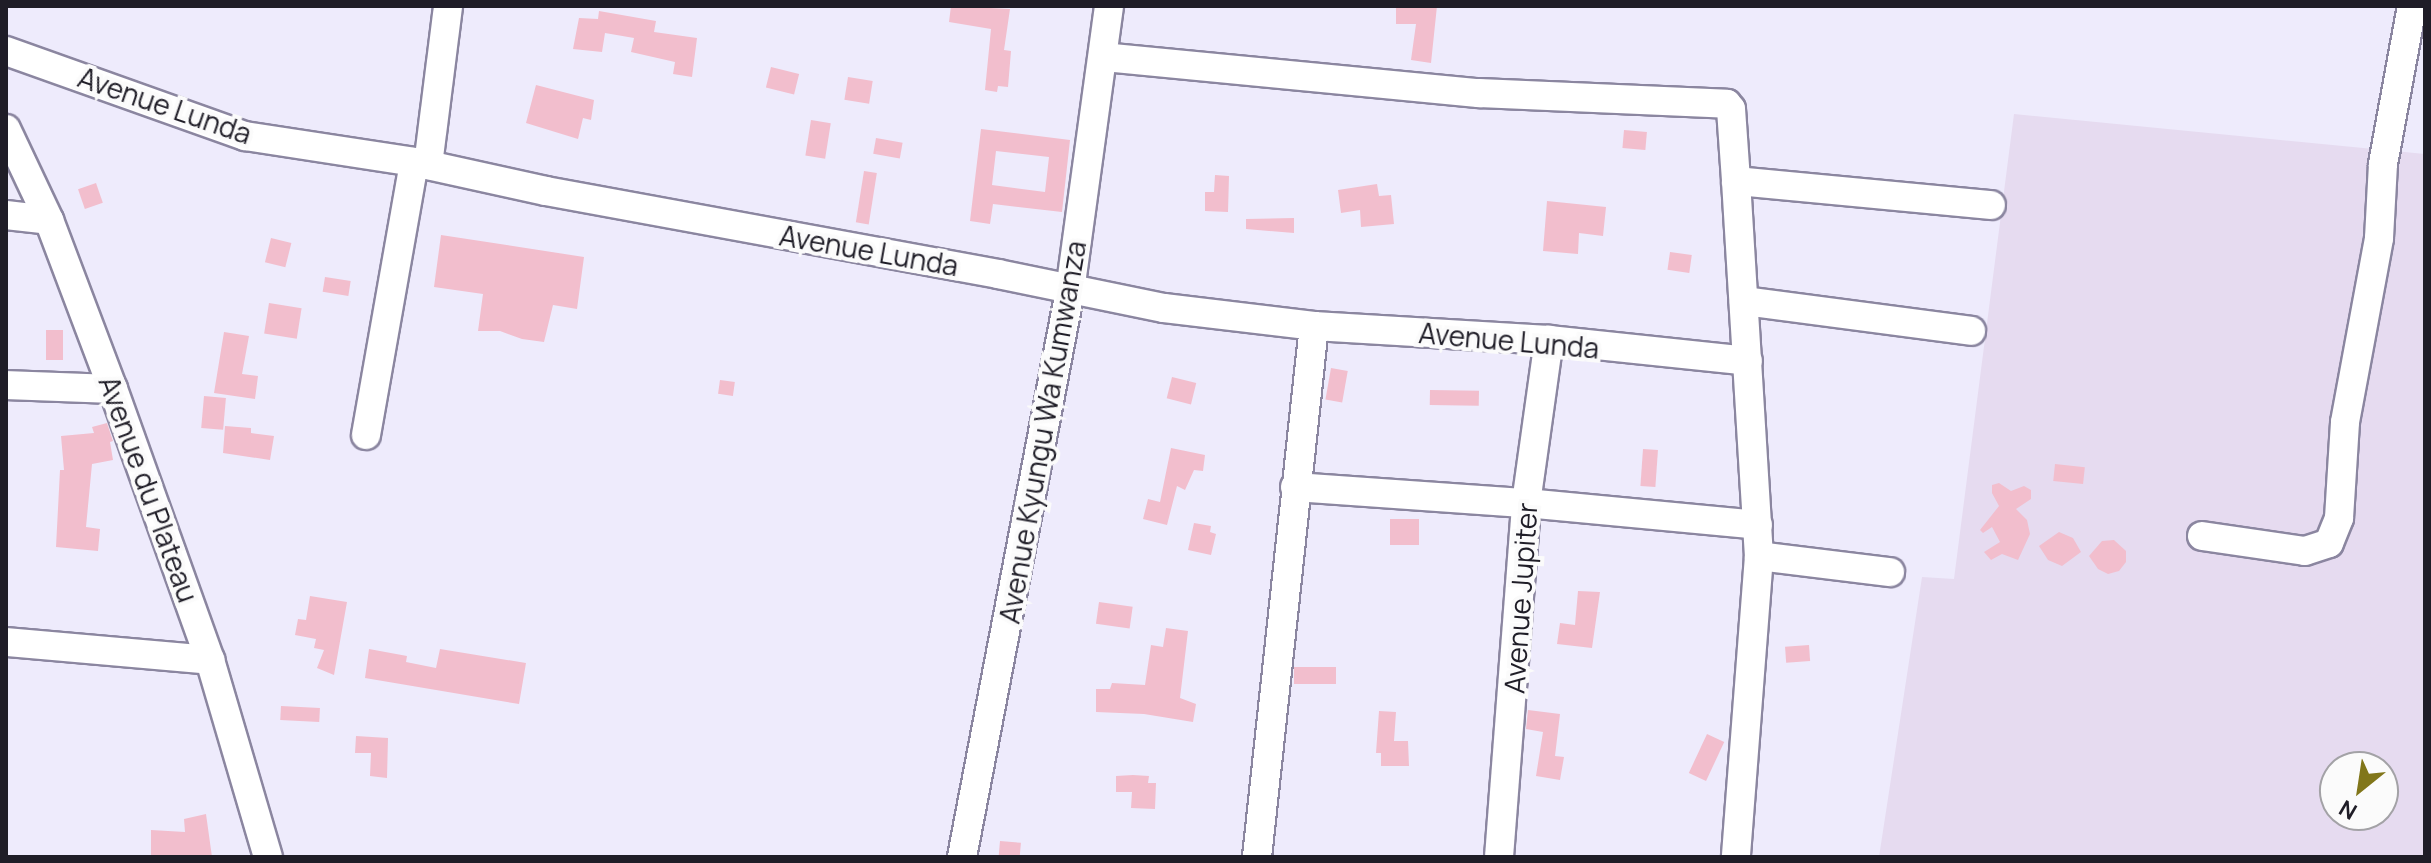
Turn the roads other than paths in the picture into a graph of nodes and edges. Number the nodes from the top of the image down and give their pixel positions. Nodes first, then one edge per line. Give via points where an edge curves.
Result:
1 (448, 6) edge
2 (1109, 6) edge
3 (2412, 6) edge
4 (6, 51) edge
5 (1103, 57) junction
6 (6, 129) edge
7 (421, 163) junction
8 (1736, 181) junction
9 (1991, 205) dead end
10 (6, 215) edge
11 (49, 220) junction
12 (1070, 291) junction
13 (1744, 301) junction
14 (1314, 326) junction
15 (1971, 331) dead end
16 (1549, 340) junction
17 (1748, 361) junction
18 (6, 385) edge
19 (113, 389) junction
20 (366, 435) dead end
21 (1295, 487) junction
22 (1526, 503) junction
23 (1758, 525) junction
24 (2202, 536) dead end
25 (1759, 556) junction
26 (1890, 572) dead end
27 (6, 642) edge
28 (210, 660) junction
29 (268, 857) edge
30 (962, 857) edge
31 (1257, 857) edge
32 (1499, 857) edge
33 (1736, 857) edge

1 - 7 street
2 - 5 street, Avenue Kyungu Wa Kumwanza
3 - 24 street via 2383,164 2379,238 2345,422 2339,518 2329,543 2305,551
4 - 7 street, Avenue Lunda via 245,136
5 - 8 street via 1479,93 1720,101 1731,109
5 - 12 street, Avenue Kyungu Wa Kumwanza
6 - 11 street, Avenue du Plateau
7 - 12 street, Avenue Lunda
7 - 20 street
8 - 9 street
8 - 13 street
10 - 11 street
11 - 19 street, Avenue du Plateau
12 - 14 street, Avenue Lunda
12 - 30 street, Avenue Kyungu Wa Kumwanza
13 - 15 street
13 - 17 street
14 - 16 street, Avenue Lunda
14 - 21 street
16 - 17 street, Avenue Lunda
16 - 22 street, Avenue Jupiter
17 - 23 street
18 - 19 street
19 - 28 street, Avenue du Plateau
21 - 22 street
21 - 31 street
22 - 23 street
22 - 32 street, Avenue Jupiter
23 - 25 street
25 - 26 street
25 - 33 street
27 - 28 street
28 - 29 street, Avenue du Plateau

